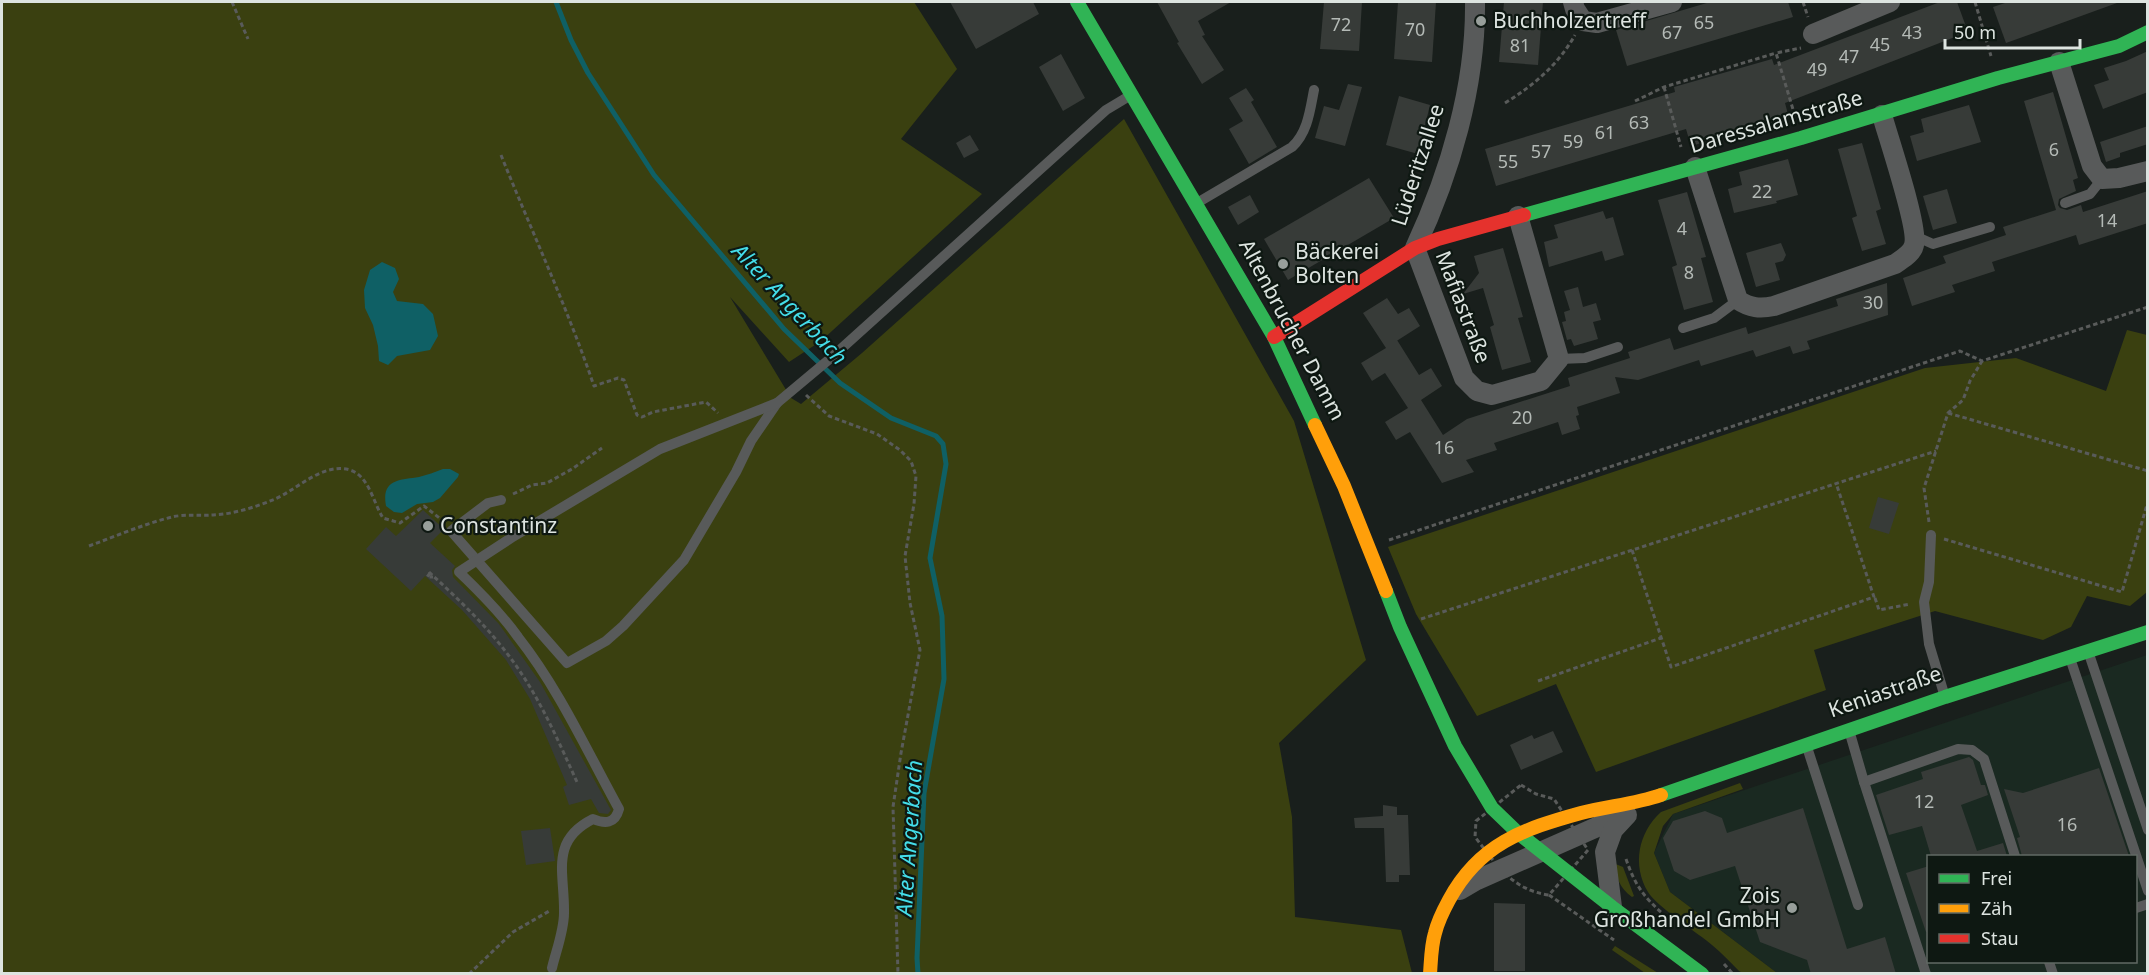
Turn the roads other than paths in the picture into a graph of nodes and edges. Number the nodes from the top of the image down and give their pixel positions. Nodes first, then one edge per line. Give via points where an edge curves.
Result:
1 (1077, 2) edge
2 (1474, 2) edge
3 (1573, 2) edge
4 (1672, 2) edge
5 (1890, 2) edge
6 (2148, 32) edge
7 (1813, 34) road end
8 (2059, 62) junction
9 (1314, 90) dead end
10 (1131, 95) junction
11 (1882, 115) junction
12 (1691, 168) junction
13 (2148, 171) edge
14 (2102, 178) junction
15 (2065, 203) dead end
16 (1197, 204) junction
17 (1518, 216) junction
18 (1990, 227) dead end
19 (1915, 236) junction
20 (1415, 248) junction
21 (1738, 300) junction
22 (1683, 328) dead end
23 (1274, 337) junction
24 (1618, 347) dead end
25 (1559, 359) junction
26 (777, 403) junction
27 (501, 500) road end
28 (1930, 535) road end
29 (476, 560) junction
30 (2148, 632) edge
31 (2088, 651) junction
32 (2070, 657) junction
33 (1433, 697) junction
34 (1945, 697) junction
35 (1849, 729) junction
36 (1806, 744) junction
37 (1479, 759) dead end
38 (1864, 782) junction
39 (1640, 802) junction
40 (1528, 824) junction
41 (2148, 831) edge
42 (1518, 833) junction
43 (1543, 851) junction
44 (2015, 855) edge
45 (2136, 855) edge
46 (2137, 858) edge
47 (2148, 891) edge
48 (1447, 901) junction
49 (1858, 905) dead end
50 (1612, 907) junction
51 (552, 968) dead end
52 (1430, 974) edge
53 (1702, 974) edge
54 (1926, 974) edge

1 - 10 street, Altenbrucher Damm
2 - 20 street, Lüderitzallee via 1466,94 1437,197
3 - 4 street via 1583,21 1597,23
5 - 7 street
6 - 8 street, Daressalamstraße via 2119,45
8 - 11 street, Daressalamstraße
8 - 14 street via 2092,166
9 - 16 lane via 1299,141
10 - 16 street, Altenbrucher Damm
10 - 26 lane via 1106,110
11 - 12 street, Daressalamstraße
11 - 19 street
12 - 17 street, Daressalamstraße
12 - 21 street
13 - 14 street
14 - 15 lane via 2090,194
16 - 23 street, Altenbrucher Damm
17 - 20 street, Daressalamstraße
17 - 25 street
18 - 19 lane via 1933,244
19 - 21 street via 1909,255 1895,264 1774,306 1760,309
20 - 23 street, Lüderitzallee
20 - 25 street, Mafiastraße via 1464,378 1477,391 1491,395 1541,381
21 - 22 lane via 1714,318
23 - 33 street, Altenbrucher Damm via 1344,486 1366,548
24 - 25 lane via 1585,358
26 - 29 lane via 660,449
26 - 29 lane via 751,441 684,560 606,641 567,663
27 - 29 lane via 488,503 451,531
28 - 34 lane via 1929,582 1924,602 1929,644
29 - 51 lane via 459,572 536,660 618,809 612,821 593,819 565,843 561,859 564,916
30 - 31 street, Keniastraße
31 - 32 street, Keniastraße
31 - 41 lane
32 - 34 street, Keniastraße
32 - 45 lane
33 - 37 street, Altenbrucher Damm
33 - 42 street, Altenbrucher Damm via 1484,797
34 - 35 street, Keniastraße
35 - 36 street, Keniastraße
35 - 38 lane
36 - 39 street, Keniastraße
36 - 49 lane
38 - 44 lane via 1958,749 1972,750 1984,759
38 - 54 lane
39 - 40 street, Keniastraße
39 - 43 street, Keniastraße
39 - 50 street, Keniastraße via 1613,830 1605,852
40 - 42 street
40 - 43 street, Altenbrucher Damm
42 - 43 street, Altenbrucher Damm
42 - 48 street via 1472,865
43 - 48 street via 1463,887
43 - 50 street, Altenbrucher Damm
46 - 47 lane
48 - 52 street via 1434,935
50 - 53 street, Altenbrucher Damm

